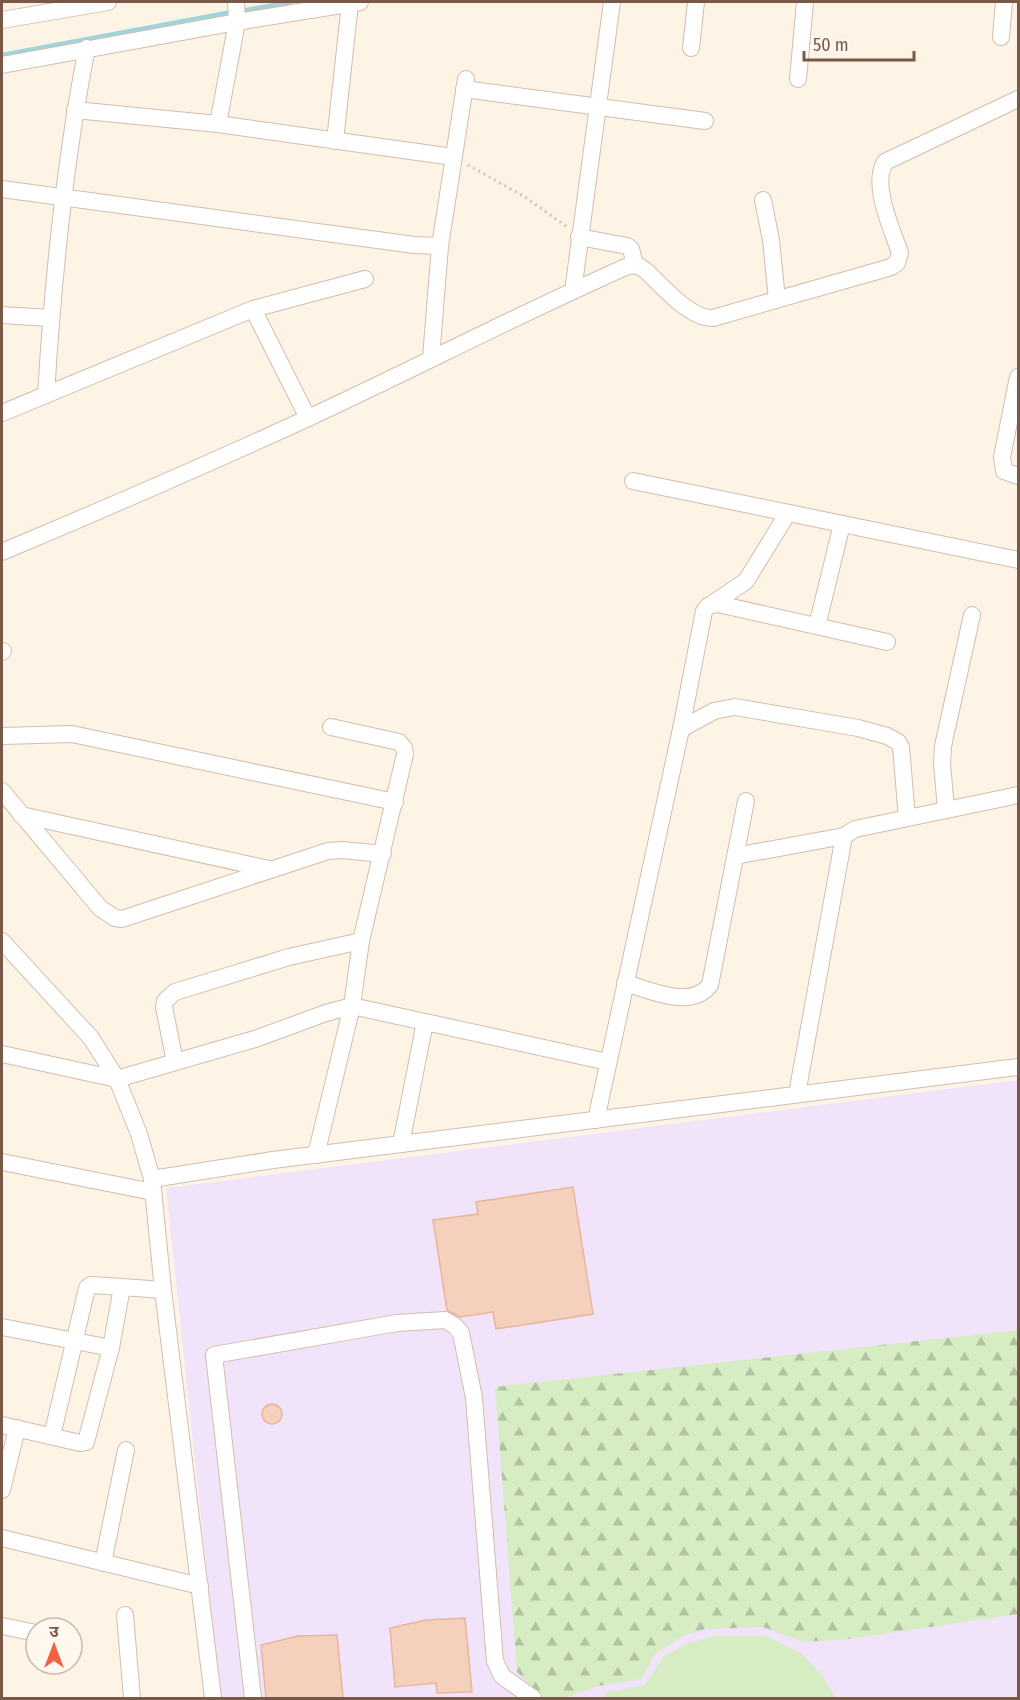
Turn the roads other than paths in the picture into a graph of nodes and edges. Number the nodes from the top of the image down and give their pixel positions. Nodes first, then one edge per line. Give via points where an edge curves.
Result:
1 (108, 2) edge
2 (355, 2) edge
3 (612, 2) edge
4 (696, 2) edge
5 (806, 2) edge
6 (1004, 2) edge
7 (237, 13) edge
8 (2, 20) edge
9 (1001, 38) dead end
10 (87, 48) junction
11 (692, 48) dead end
12 (2, 65) edge
13 (798, 79) dead end
14 (1018, 99) edge
15 (599, 108) junction
16 (75, 110) junction
17 (705, 121) dead end
18 (218, 124) junction
19 (335, 141) junction
20 (453, 157) junction
21 (2, 189) edge
22 (63, 195) junction
23 (763, 200) dead end
24 (579, 237) junction
25 (440, 246) junction
26 (635, 265) junction
27 (365, 279) dead end
28 (573, 291) junction
29 (777, 299) junction
30 (253, 309) junction
31 (2, 315) edge
32 (50, 318) junction
33 (431, 358) junction
34 (1018, 377) edge
35 (46, 395) junction
36 (2, 413) edge
37 (308, 418) junction
38 (1018, 476) edge
39 (633, 481) dead end
40 (788, 513) junction
41 (842, 524) junction
42 (2, 552) edge
43 (1018, 560) edge
44 (712, 604) junction
45 (972, 615) dead end
46 (817, 626) junction
47 (887, 642) dead end
48 (331, 727) dead end
49 (681, 729) junction
50 (2, 736) edge
51 (2, 791) edge
52 (1018, 795) edge
53 (746, 801) dead end
54 (395, 802) junction
55 (946, 810) junction
56 (21, 815) junction
57 (908, 818) junction
58 (843, 836) junction
59 (383, 854) junction
60 (735, 856) junction
61 (270, 869) junction
62 (2, 941) edge
63 (361, 941) junction
64 (2, 960) edge
65 (22, 964) junction
66 (625, 983) junction
67 (352, 1006) junction
68 (425, 1022) junction
69 (2, 1054) edge
70 (175, 1062) junction
71 (608, 1062) junction
72 (1018, 1066) edge
73 (117, 1079) junction
74 (797, 1094) junction
75 (596, 1120) junction
76 (401, 1144) junction
77 (316, 1155) junction
78 (2, 1162) edge
79 (152, 1186) junction
80 (122, 1287) junction
81 (163, 1290) junction
82 (2, 1327) edge
83 (75, 1340) junction
84 (111, 1348) junction
85 (9, 1427) edge
86 (51, 1436) junction
87 (126, 1450) dead end
88 (2, 1490) edge
89 (2, 1538) edge
90 (103, 1563) junction
91 (200, 1586) junction
92 (125, 1615) dead end
93 (2, 1626) edge
94 (24, 1631) edge
95 (132, 1698) edge
96 (213, 1698) edge
97 (253, 1698) edge
98 (533, 1698) edge

1 - 8 street
2 - 7 street
2 - 19 street
3 - 15 street
4 - 11 street
5 - 13 street
6 - 9 street
7 - 10 street via 165,36
7 - 18 street
10 - 12 street
10 - 16 street
14 - 29 street via 885,162 879,188 900,253 897,263
15 - 17 street
15 - 20 street via 465,84
15 - 24 street
16 - 18 street
16 - 22 street
18 - 19 street
19 - 20 street
20 - 25 street
21 - 22 street
22 - 25 street
22 - 32 street
23 - 29 street
24 - 26 street via 627,246
24 - 28 street
25 - 33 street
26 - 28 street
26 - 29 street via 700,316 713,318
27 - 30 street
28 - 33 street
30 - 35 street
30 - 37 street
31 - 32 street
32 - 35 street
33 - 37 street
34 - 38 street via 1002,463 1004,471
35 - 36 street
37 - 42 street
39 - 40 street
40 - 41 street
40 - 44 street via 746,581
41 - 43 street
41 - 46 street
44 - 46 street
44 - 49 street via 702,617
45 - 55 street via 943,746
46 - 47 street
48 - 54 street via 402,744 405,754
49 - 57 street via 714,711 735,707 887,736 901,747
49 - 66 street
50 - 54 street via 72,734
51 - 56 street
52 - 55 street
53 - 60 street
54 - 59 street
55 - 57 street
56 - 61 street
56 - 61 street via 100,908 115,918
57 - 58 street via 855,829
58 - 60 street
58 - 74 street
59 - 61 street via 335,850
59 - 63 street
60 - 66 street via 710,985 705,992 672,996
62 - 65 street
63 - 67 street
63 - 70 street via 289,957 175,992 164,1007
64 - 65 street
65 - 73 street via 91,1038
66 - 71 street
67 - 68 street
67 - 70 street
67 - 77 street
68 - 71 street
68 - 76 street
69 - 73 street
70 - 73 street
71 - 75 street
72 - 74 street
73 - 79 street via 140,1134
74 - 75 street
75 - 76 street
76 - 77 street
77 - 79 street
78 - 79 street
79 - 81 street
80 - 81 street
80 - 83 street via 87,1288
80 - 84 street
81 - 91 street
82 - 83 street
83 - 84 street
83 - 86 street
84 - 86 street via 88,1440 80,1443
85 - 86 street
85 - 88 street
87 - 90 street
89 - 90 street
90 - 91 street
91 - 96 street
92 - 95 street
93 - 94 street
97 - 98 street via 214,1355 434,1319 450,1322 461,1334 469,1364 495,1661 502,1676

